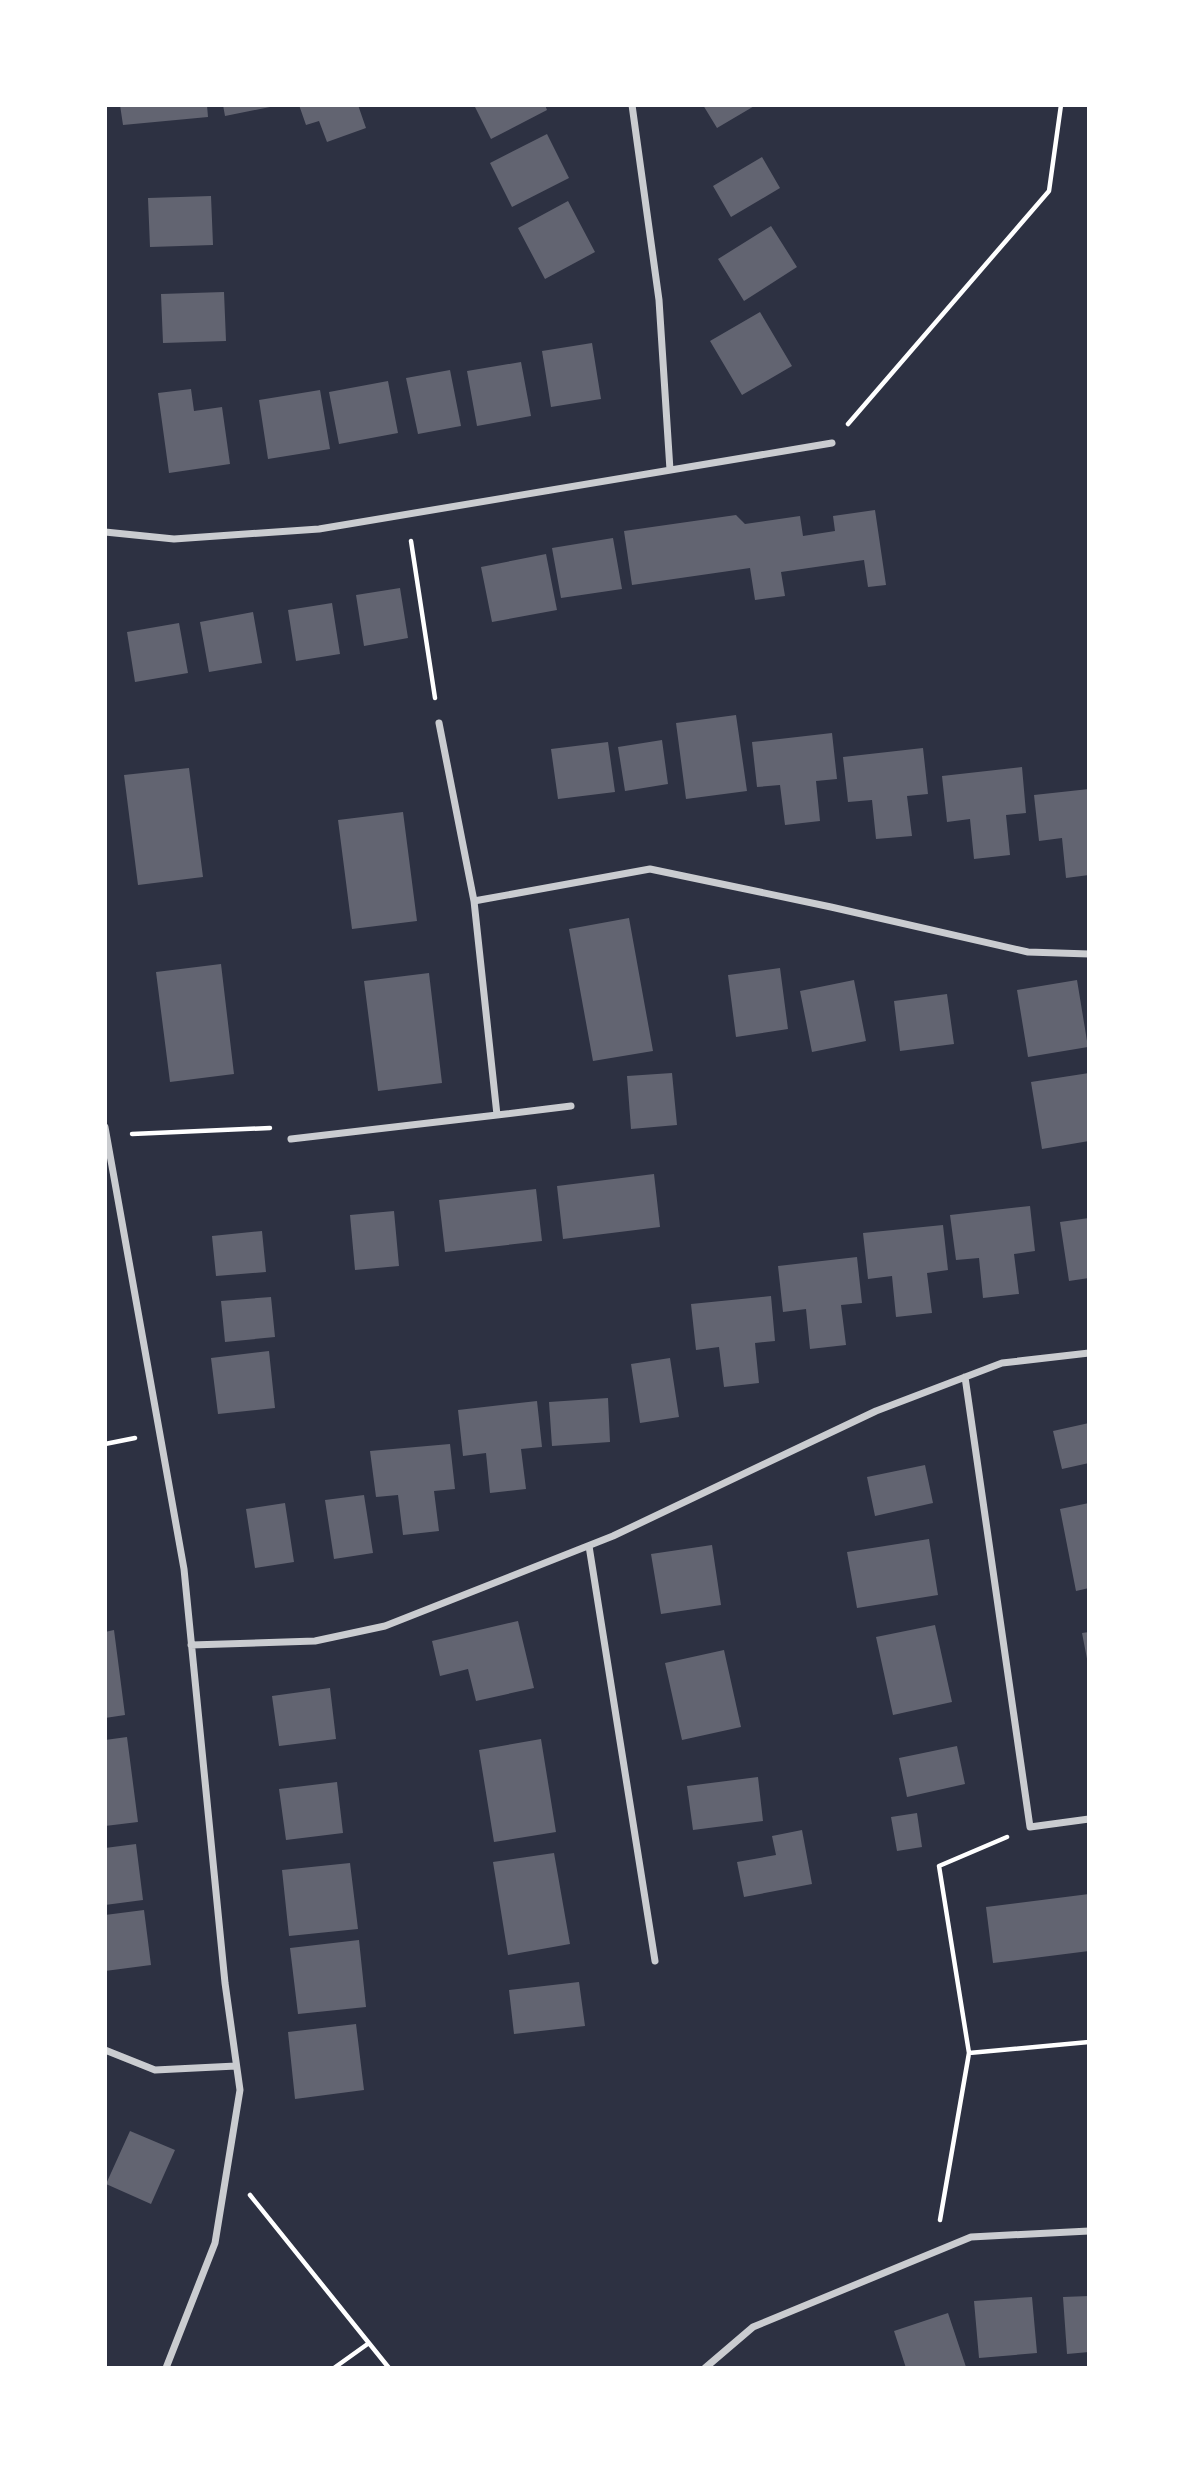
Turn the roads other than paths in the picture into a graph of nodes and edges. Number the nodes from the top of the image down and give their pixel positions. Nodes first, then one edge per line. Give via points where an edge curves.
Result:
1 (632, 105) edge
2 (832, 443) road end
3 (670, 470) junction
4 (105, 532) edge
5 (439, 723) road end
6 (474, 901) junction
7 (1089, 954) edge
8 (570, 1106) dead end
9 (497, 1115) junction
10 (106, 1131) edge
11 (291, 1139) road end
12 (1089, 1353) edge
13 (965, 1377) junction
14 (589, 1546) junction
15 (191, 1644) junction
16 (1089, 1819) edge
17 (655, 1962) dead end
18 (105, 2050) edge
19 (236, 2066) junction
20 (1089, 2231) edge
21 (166, 2368) edge
22 (705, 2368) edge

1 - 3 street via 659,300
2 - 3 street
3 - 4 street via 319,529 174,539
5 - 6 street
6 - 7 street via 650,869 1028,952
6 - 9 street
8 - 9 street
9 - 11 street
10 - 15 street via 184,1570
12 - 13 street via 1002,1363
13 - 14 street via 876,1410
13 - 16 street via 1030,1826
14 - 15 street via 385,1626 315,1641
14 - 17 street
15 - 19 street
18 - 19 street via 155,2070
19 - 21 street via 240,2090 215,2243
20 - 22 street via 971,2237 753,2327

